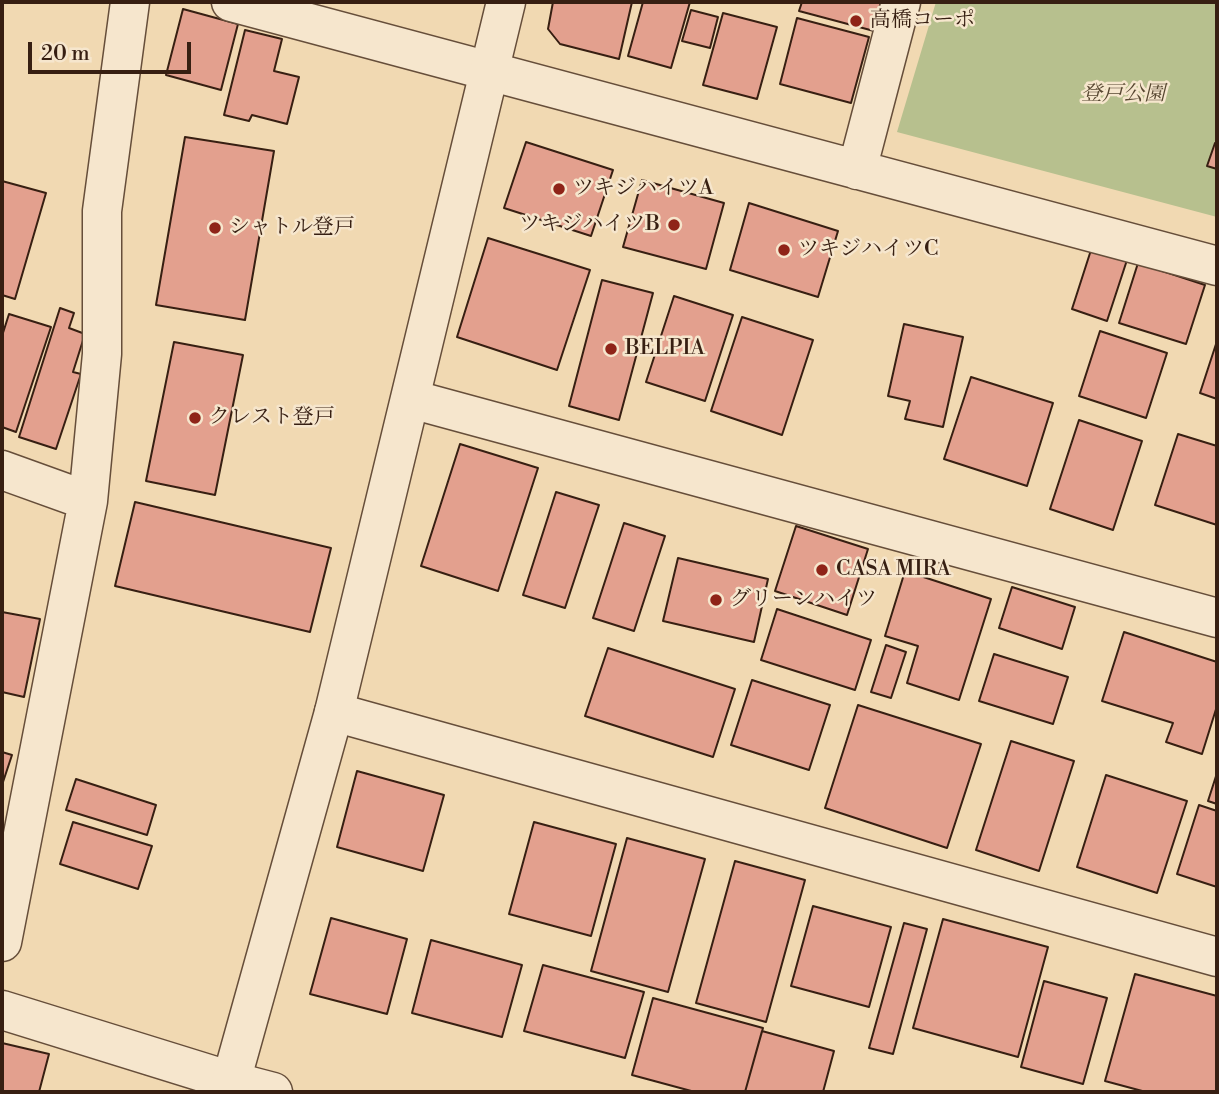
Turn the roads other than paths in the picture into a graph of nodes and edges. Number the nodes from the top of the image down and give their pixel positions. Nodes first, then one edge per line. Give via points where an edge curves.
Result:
1 (130, 2) edge
2 (231, 2) edge
3 (506, 2) edge
4 (901, 2) edge
5 (488, 71) junction
6 (858, 170) junction
7 (1217, 266) edge
8 (411, 399) junction
9 (2, 470) edge
10 (88, 501) junction
11 (1217, 618) edge
12 (334, 712) junction
13 (2, 942) edge
14 (1217, 957) edge
15 (2, 1010) edge
16 (230, 1087) edge
17 (273, 1092) edge

1 - 10 street via 102,211 102,354
2 - 5 street
3 - 5 street
4 - 6 street
5 - 6 street
5 - 8 street
6 - 7 street
8 - 11 street
8 - 12 street
9 - 10 street
10 - 13 street
12 - 14 street
12 - 16 street
15 - 16 street
16 - 17 street

